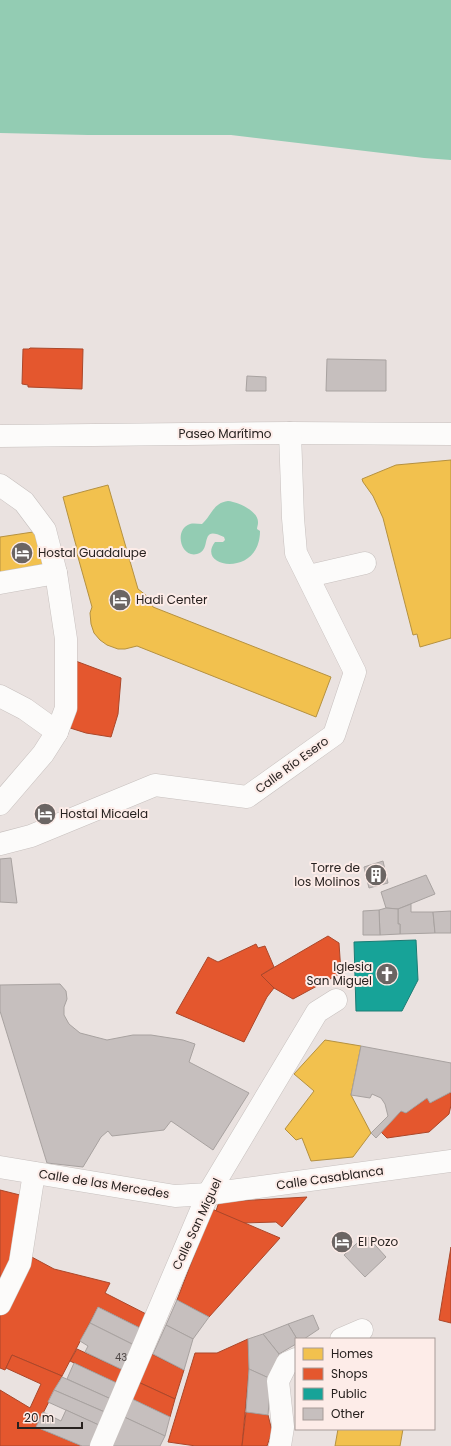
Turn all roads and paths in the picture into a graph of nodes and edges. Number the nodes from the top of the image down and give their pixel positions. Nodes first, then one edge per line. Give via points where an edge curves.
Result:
1 (290, 433) junction
2 (451, 434) edge
3 (0, 436) edge
4 (0, 485) edge
5 (365, 563) dead end
6 (56, 573) junction
7 (309, 576) junction
8 (0, 583) edge
9 (0, 696) edge
10 (57, 732) junction
11 (0, 804) edge
12 (0, 844) edge
13 (336, 1000) dead end
14 (451, 1161) edge
15 (0, 1167) edge
16 (34, 1173) junction
17 (208, 1194) junction
18 (0, 1304) edge
19 (362, 1330) dead end
20 (343, 1338) edge
21 (295, 1359) edge
22 (101, 1446) edge
23 (280, 1446) edge

1 - 2 street, Paseo Marítimo
1 - 3 street, Paseo Marítimo
1 - 7 street, Calle Río Esero via 296,553
4 - 6 street via 24,502 45,530
5 - 7 street
6 - 8 street
6 - 10 street via 66,639 66,708
7 - 12 street, Calle Río Esero via 355,672 334,735 247,797 156,785 31,836
9 - 10 street via 25,709
10 - 11 street
13 - 17 street, Calle San Miguel via 317,1012
14 - 17 street, Calle Casablanca
15 - 16 street, Calle de las Mercedes
16 - 17 street, Calle de las Mercedes via 175,1196
16 - 18 street via 20,1263
17 - 22 street, Calle San Miguel
19 - 20 street
21 - 23 street via 287,1363 278,1381 282,1427

